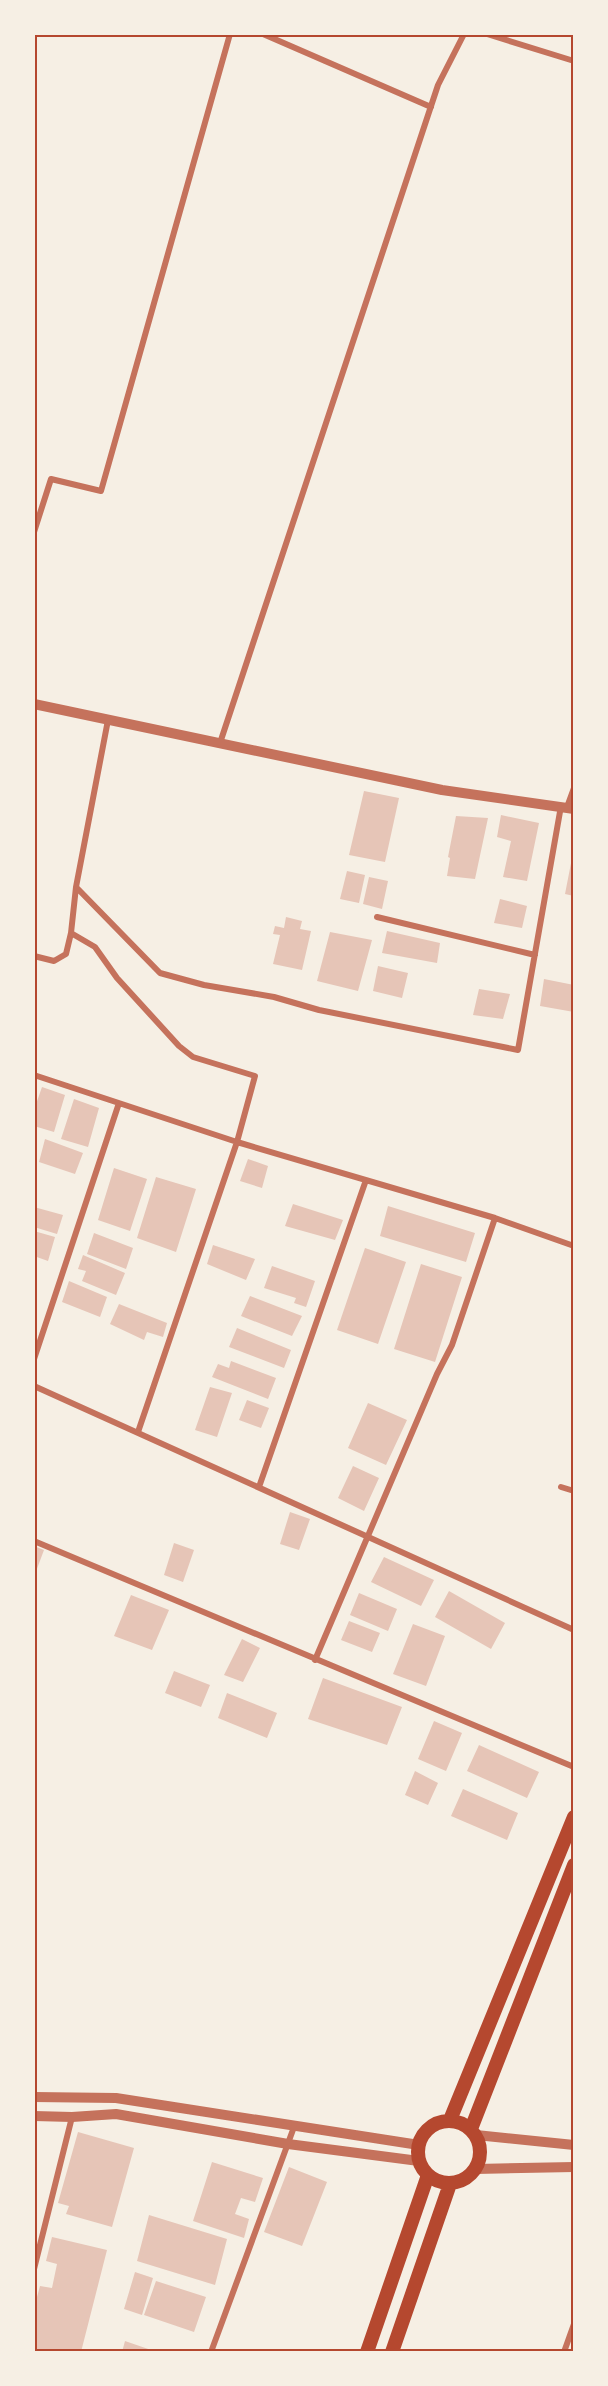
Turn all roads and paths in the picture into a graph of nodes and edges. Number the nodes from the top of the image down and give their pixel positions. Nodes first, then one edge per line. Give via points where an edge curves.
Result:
1 (230, 34) edge
2 (263, 34) edge
3 (464, 34) edge
4 (487, 34) edge
5 (573, 61) edge
6 (431, 107) junction
7 (34, 532) edge
8 (34, 704) edge
9 (108, 720) junction
10 (220, 743) junction
11 (573, 788) edge
12 (567, 807) edge
13 (76, 887) junction
14 (377, 917) dead end
15 (71, 933) junction
16 (34, 956) edge
17 (535, 956) junction
18 (34, 1075) edge
19 (119, 1103) junction
20 (237, 1142) junction
21 (366, 1180) junction
22 (495, 1218) junction
23 (573, 1246) edge
24 (34, 1359) edge
25 (34, 1386) edge
26 (138, 1432) junction
27 (260, 1487) junction
28 (561, 1487) dead end
29 (573, 1491) edge
30 (368, 1536) junction
31 (34, 1541) edge
32 (573, 1630) edge
33 (315, 1660) junction
34 (573, 1767) edge
35 (573, 1817) edge
36 (573, 1865) edge
37 (34, 2097) edge
38 (34, 2116) edge
39 (72, 2117) junction
40 (450, 2120) junction
41 (294, 2127) junction
42 (473, 2132) junction
43 (288, 2144) junction
44 (419, 2145) junction
45 (573, 2145) edge
46 (419, 2162) junction
47 (573, 2167) edge
48 (476, 2169) junction
49 (428, 2175) junction
50 (450, 2184) junction
51 (34, 2269) edge
52 (573, 2324) edge
53 (211, 2352) edge
54 (367, 2352) edge
55 (392, 2352) edge
56 (564, 2352) edge

1 - 7 street via 101,491 51,479
2 - 6 street
3 - 6 street via 438,84
4 - 5 street
6 - 10 street
8 - 9 street
9 - 10 street
9 - 13 street
10 - 12 street via 442,790
11 - 12 street
12 - 17 street
13 - 15 street
13 - 17 street via 160,973 518,1050
14 - 17 street
15 - 16 street via 66,954 54,961
15 - 20 street via 95,947 117,978 193,1057 255,1076
18 - 19 street
19 - 20 street
19 - 24 street
20 - 21 street
20 - 26 street
21 - 22 street
21 - 27 street
22 - 23 street
22 - 30 street via 452,1345
25 - 26 street
26 - 27 street
27 - 30 street
28 - 29 street
30 - 32 street
30 - 33 street
31 - 33 street
33 - 34 street
35 - 40 main road
36 - 42 main road
37 - 41 street via 116,2098
38 - 39 street
39 - 43 street via 116,2114
39 - 51 street
40 - 42 main road
40 - 44 main road via 430,2127
41 - 43 street
41 - 44 street
42 - 45 street
42 - 48 main road via 481,2150
43 - 46 street
43 - 53 street
44 - 46 main road
46 - 49 main road
47 - 48 street
48 - 50 main road via 469,2177
49 - 50 main road
49 - 54 main road
50 - 55 main road
52 - 56 street

